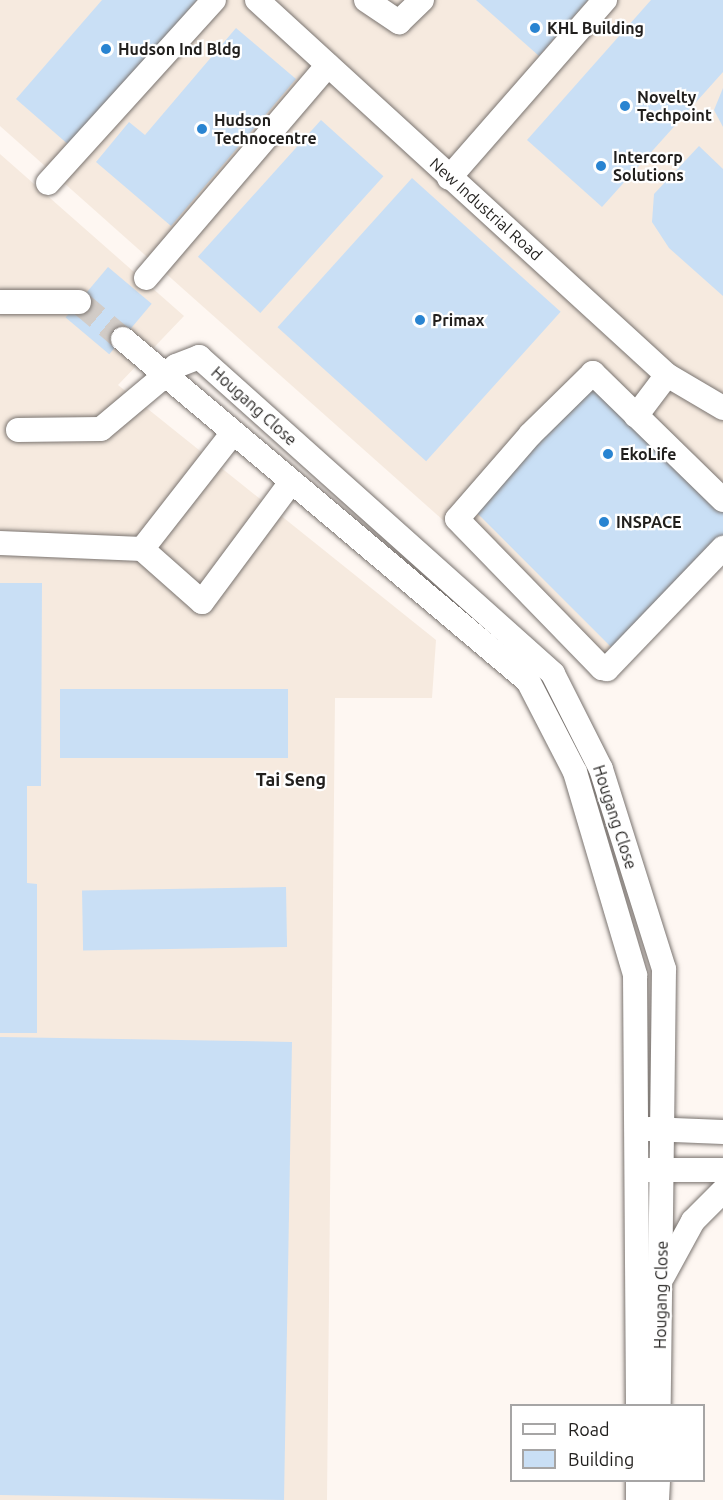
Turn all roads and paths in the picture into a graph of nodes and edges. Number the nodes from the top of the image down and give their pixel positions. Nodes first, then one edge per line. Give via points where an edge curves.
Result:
1 (214, 0) edge
2 (257, 0) edge
3 (366, 0) edge
4 (422, 0) edge
5 (605, 0) edge
6 (328, 65) junction
7 (449, 178) junction
8 (48, 183) dead end
9 (146, 278) dead end
10 (0, 302) edge
11 (80, 302) tunnel mouth
12 (123, 339) tunnel mouth
13 (667, 375) junction
14 (164, 376) junction
15 (723, 408) edge
16 (636, 416) junction
17 (18, 430) dead end
18 (232, 434) junction
19 (291, 483) junction
20 (723, 500) edge
21 (0, 543) edge
22 (723, 548) edge
23 (142, 549) junction
24 (638, 1128) junction
25 (665, 1130) junction
26 (723, 1132) edge
27 (638, 1170) junction
28 (723, 1170) edge
29 (662, 1171) junction
30 (723, 1191) edge
31 (662, 1278) junction
32 (638, 1404) edge
33 (659, 1404) edge
34 (638, 1482) edge
35 (658, 1482) edge
36 (638, 1500) edge
37 (657, 1500) edge

1 - 8 street
2 - 6 street, New Industrial Road
3 - 4 street via 399,22
5 - 7 street
6 - 7 street, New Industrial Road
6 - 9 street
7 - 13 street, New Industrial Road
10 - 11 street
12 - 14 street
13 - 15 street, New Industrial Road
13 - 16 street
14 - 17 street via 101,429
14 - 18 street, Hougang Close
14 - 25 street, Hougang Close via 199,357 553,674 601,769 664,969
16 - 20 street
16 - 22 street via 593,373 457,514 458,524 607,669
18 - 19 street, Hougang Close
18 - 23 street
19 - 23 street via 202,602
19 - 24 street, Hougang Close via 528,681 575,772 635,975
21 - 23 street
24 - 25 street
24 - 27 street, Hougang Close
25 - 26 street
25 - 29 street, Hougang Close
27 - 29 street
27 - 32 street, Hougang Close
28 - 29 street
29 - 31 street, Hougang Close
30 - 31 street via 693,1221
31 - 33 street, Hougang Close
34 - 36 street
35 - 37 street

